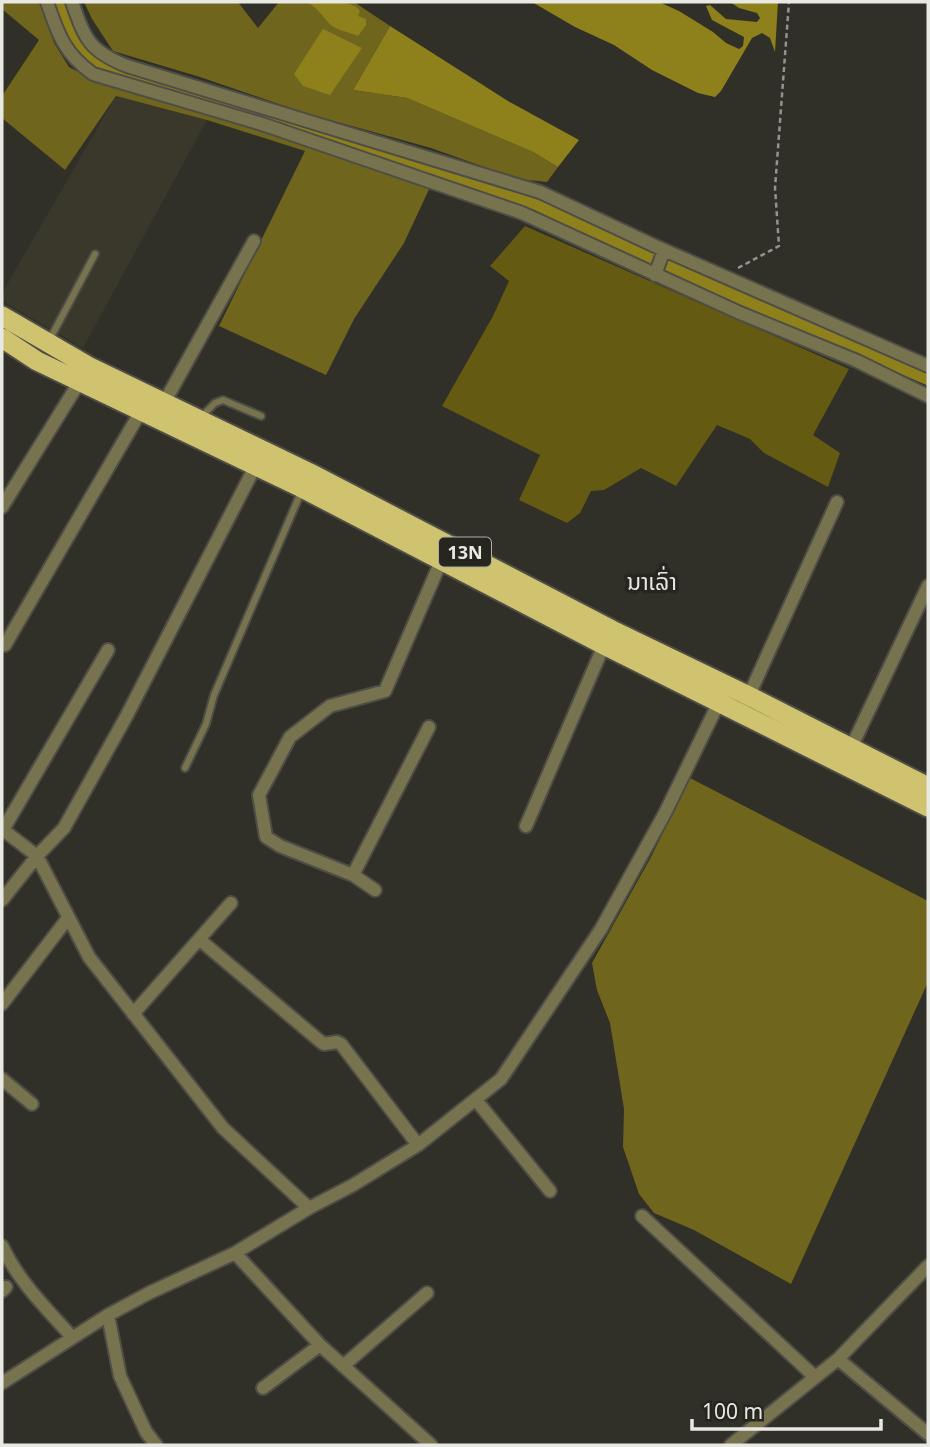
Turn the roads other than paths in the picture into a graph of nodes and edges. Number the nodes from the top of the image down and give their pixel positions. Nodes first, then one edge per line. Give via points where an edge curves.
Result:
1 (47, 2) edge
2 (72, 2) edge
3 (254, 242) dead end
4 (664, 250) junction
5 (95, 254) dead end
6 (655, 275) junction
7 (2, 316) edge
8 (2, 338) edge
9 (47, 344) junction
10 (928, 366) edge
11 (80, 381) junction
12 (928, 396) edge
13 (164, 403) junction
14 (141, 411) junction
15 (261, 416) dead end
16 (200, 419) junction
17 (259, 459) junction
18 (302, 488) junction
19 (837, 502) dead end
20 (2, 507) edge
21 (442, 559) junction
22 (928, 586) edge
23 (5, 645) dead end
24 (604, 645) junction
25 (108, 650) dead end
26 (723, 694) junction
27 (746, 704) junction
28 (429, 727) dead end
29 (852, 748) junction
30 (185, 768) dead end
31 (928, 787) edge
32 (928, 807) edge
33 (526, 826) dead end
34 (3, 830) edge
35 (37, 856) junction
36 (353, 875) junction
37 (375, 890) dead end
38 (3, 897) edge
39 (232, 903) dead end
40 (68, 918) junction
41 (200, 940) junction
42 (2, 1004) edge
43 (134, 1014) junction
44 (2, 1079) edge
45 (477, 1100) junction
46 (32, 1104) dead end
47 (418, 1145) junction
48 (550, 1191) dead end
49 (309, 1208) junction
50 (642, 1216) dead end
51 (2, 1246) edge
52 (235, 1253) junction
53 (928, 1266) edge
54 (427, 1293) dead end
55 (108, 1315) junction
56 (72, 1337) junction
57 (320, 1345) junction
58 (838, 1359) junction
59 (343, 1366) junction
60 (815, 1377) junction
61 (2, 1383) edge
62 (262, 1388) dead end
63 (928, 1434) edge
64 (156, 1445) edge
65 (431, 1445) edge
66 (731, 1445) edge

1 - 6 street via 60,40 75,61 93,74 262,124 522,213
2 - 4 street via 92,47 117,62 540,192
3 - 13 street
4 - 6 street
4 - 10 street
5 - 9 lane
6 - 12 street
7 - 9 highway, 13N
8 - 11 highway, 13N
9 - 13 highway, 13N
11 - 14 highway, 13N
11 - 20 street
13 - 16 highway, 13N
14 - 17 highway, 13N
14 - 23 street
15 - 16 lane via 223,400
16 - 17 highway, 13N
17 - 18 highway, 13N
17 - 26 highway, 13N via 310,473 612,630
17 - 35 street via 114,739 64,828
18 - 21 highway, 13N
18 - 30 lane
19 - 27 street
21 - 24 highway, 13N
21 - 36 street via 385,691 330,706 290,737 259,795 266,837
22 - 29 street
24 - 26 highway, 13N
24 - 33 street
25 - 34 street
26 - 27 highway, 13N
26 - 45 street via 666,813 601,929 501,1079
27 - 29 highway, 13N
27 - 32 highway, 13N
28 - 36 street
29 - 31 highway, 13N
34 - 35 street
35 - 38 street
35 - 40 street
36 - 37 street
39 - 41 street
40 - 42 street
40 - 43 street via 89,957
41 - 43 street
41 - 47 street via 321,1042 341,1044
43 - 49 street via 223,1128
44 - 46 street
45 - 47 street
45 - 48 street
47 - 49 street
49 - 52 street
50 - 60 street
51 - 56 street via 29,1290
52 - 55 street
52 - 57 street
53 - 58 street
54 - 59 street
55 - 56 street
55 - 64 street via 120,1376
56 - 61 street
57 - 59 street
57 - 62 street
58 - 60 street
58 - 63 street
59 - 65 street
60 - 66 street

